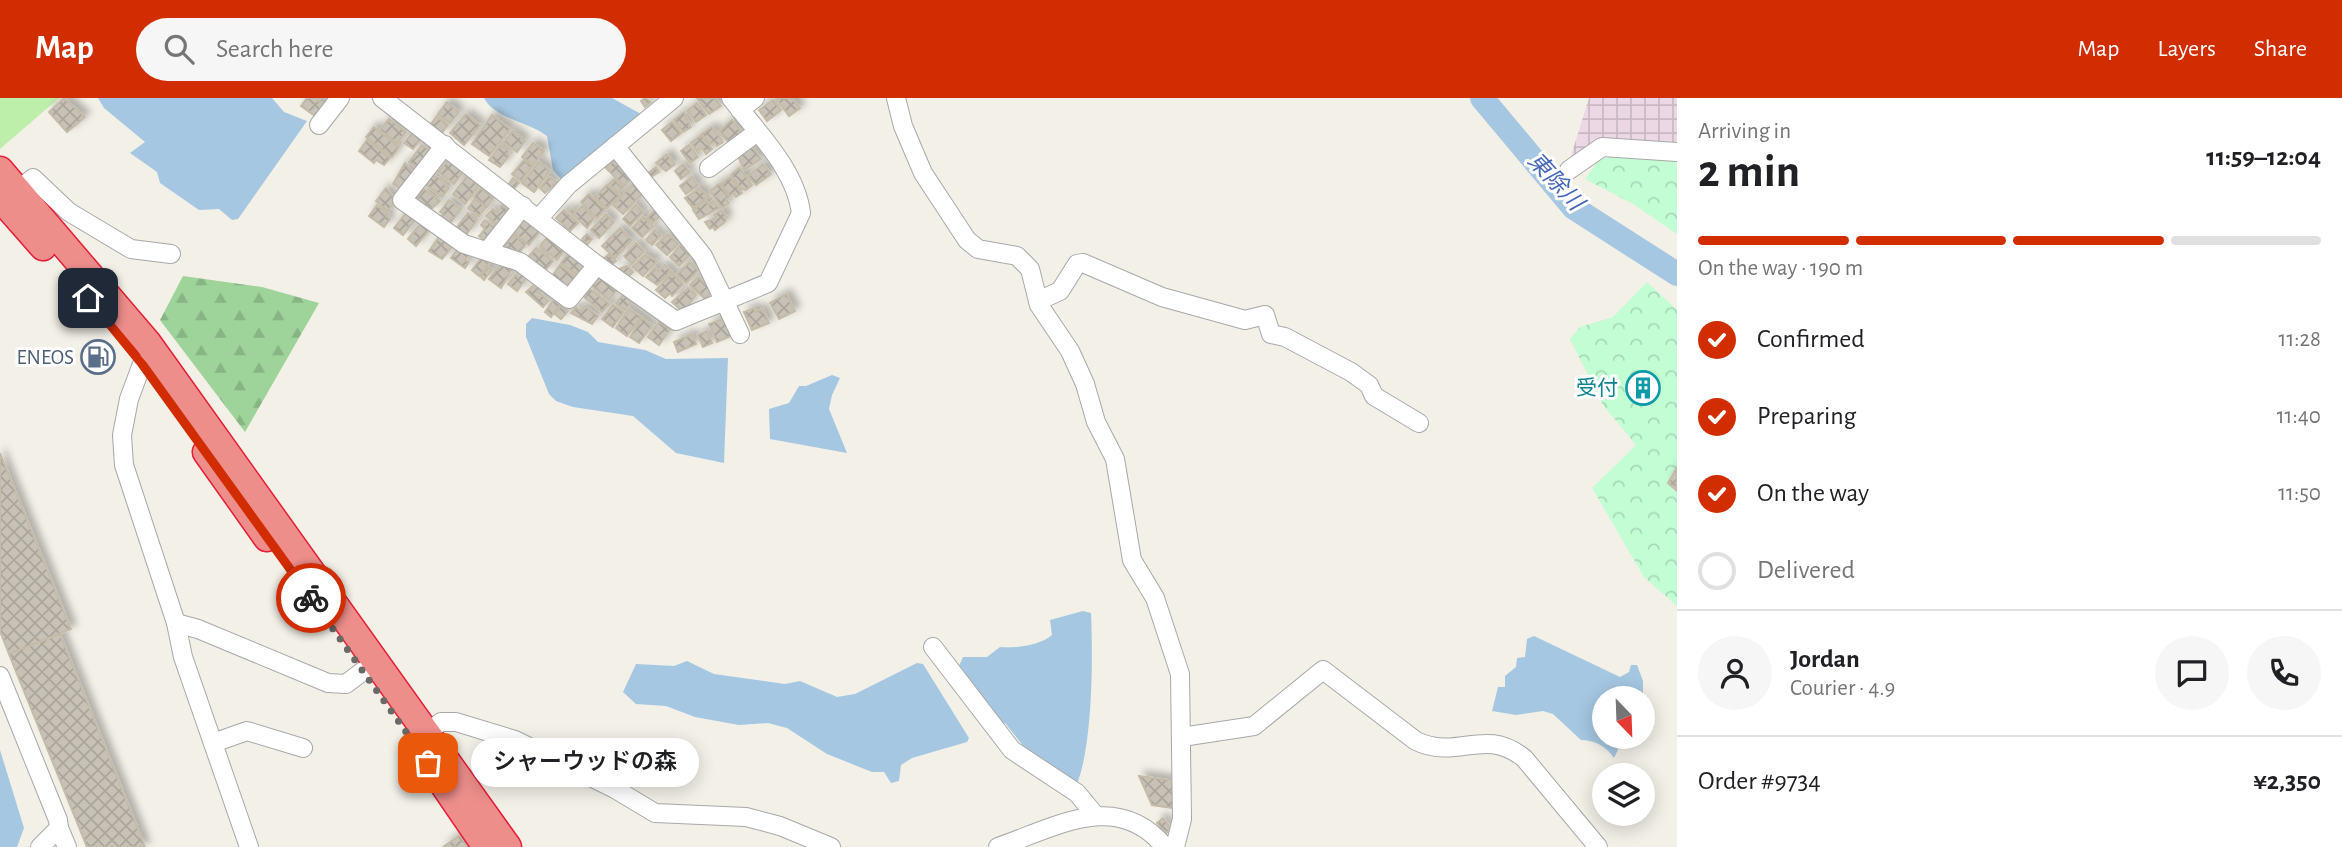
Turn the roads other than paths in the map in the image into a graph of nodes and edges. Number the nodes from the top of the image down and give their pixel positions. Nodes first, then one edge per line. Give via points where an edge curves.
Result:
1 (340, 98) edge
2 (382, 98) edge
3 (674, 98) edge
4 (755, 98) edge
5 (896, 98) edge
6 (736, 104) edge
7 (318, 125) dead end
8 (757, 132) junction
9 (445, 145) junction
10 (615, 146) junction
11 (1677, 152) edge
12 (709, 167) dead end
13 (0, 170) edge
14 (1569, 170) dead end
15 (9, 194) edge
16 (523, 206) junction
17 (538, 218) junction
18 (489, 249) junction
19 (171, 254) dead end
20 (597, 265) junction
21 (725, 301) junction
22 (1038, 301) junction
23 (740, 334) dead end
24 (142, 364) junction
25 (1419, 423) dead end
26 (176, 623) junction
27 (933, 647) dead end
28 (363, 671) junction
29 (0, 676) edge
30 (420, 737) junction
31 (1182, 737) junction
32 (213, 743) junction
33 (303, 748) dead end
34 (1096, 816) junction
35 (59, 828) junction
36 (40, 847) edge
37 (67, 847) edge
38 (250, 847) edge
39 (486, 847) edge
40 (508, 847) edge
41 (831, 847) edge
42 (998, 847) edge
43 (1165, 847) edge
44 (1175, 847) edge
45 (1598, 847) edge

1 - 7 street
2 - 9 street
3 - 10 street
4 - 6 street
5 - 22 street via 923,173 962,234 978,249 1017,256 1030,270
6 - 8 street
8 - 12 street
8 - 21 street via 793,183 801,213 768,283
9 - 16 street
9 - 18 street via 402,200 464,244
10 - 17 street via 568,185
10 - 21 street via 703,256
11 - 14 street via 1602,147
13 - 15 highway
15 - 19 street via 33,178 69,212 131,249
15 - 24 highway
15 - 30 highway via 148,343
16 - 17 street
16 - 18 street
17 - 20 street
18 - 20 street via 520,262 569,299
20 - 21 street via 676,321
21 - 23 street
22 - 25 street via 1060,291 1083,262 1162,297 1245,320 1265,315 1271,334 1351,372 1369,385 1374,396
22 - 31 street via 1070,351 1115,459 1132,560 1155,598 1180,674
24 - 26 street via 122,435 124,466
24 - 28 highway
26 - 28 street via 328,683 346,684
26 - 32 street
27 - 34 street via 1012,750 1077,793
28 - 30 highway
29 - 35 street
30 - 39 highway
30 - 40 highway
30 - 41 street via 441,722 456,722 558,761 655,813 746,817
31 - 44 street via 1182,819
31 - 45 street via 1254,726 1323,670 1428,747 1442,750 1495,743 1513,750
32 - 33 street via 247,731
32 - 38 street
34 - 42 street
34 - 43 street via 1135,821 1149,828
35 - 36 street
35 - 37 street

